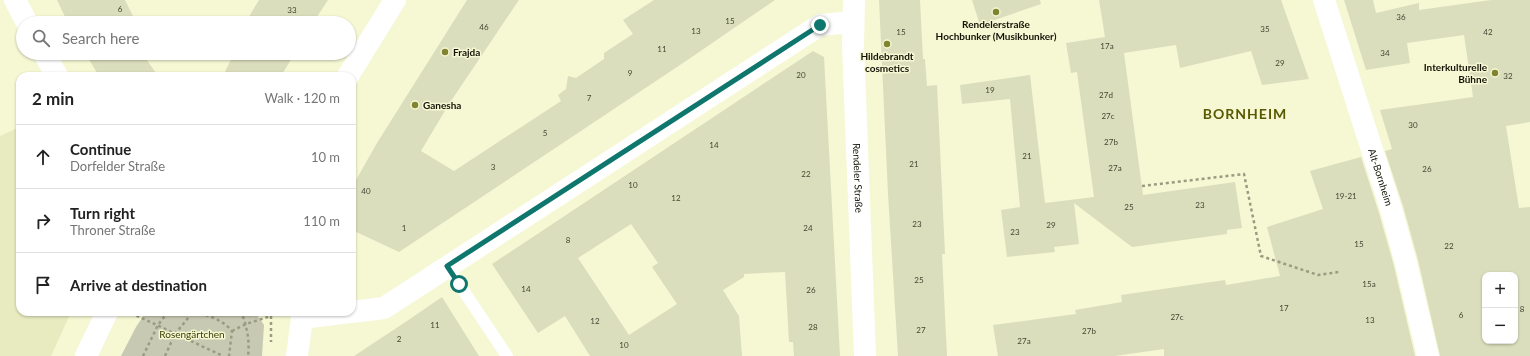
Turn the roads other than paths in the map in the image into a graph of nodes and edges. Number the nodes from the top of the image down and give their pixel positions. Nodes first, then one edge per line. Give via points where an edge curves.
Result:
1 (15, 0) edge
2 (395, 0) edge
3 (854, 0) edge
4 (1324, 0) edge
5 (24, 16) edge
6 (854, 22) junction
7 (48, 60) edge
8 (55, 72) edge
9 (350, 72) edge
10 (447, 266) junction
11 (356, 311) edge
12 (105, 316) edge
13 (301, 316) edge
14 (86, 356) edge
15 (297, 356) edge
16 (507, 356) edge
17 (865, 356) edge
18 (1428, 356) edge

1 - 5 street
2 - 9 street
3 - 6 street, Rendeler Straße
4 - 18 street, Alt-Bornheim via 1391,209
6 - 10 street via 820,25
6 - 17 street, Rendeler Straße
7 - 8 street
10 - 11 street via 384,308
10 - 16 lane
12 - 14 street
13 - 15 street

